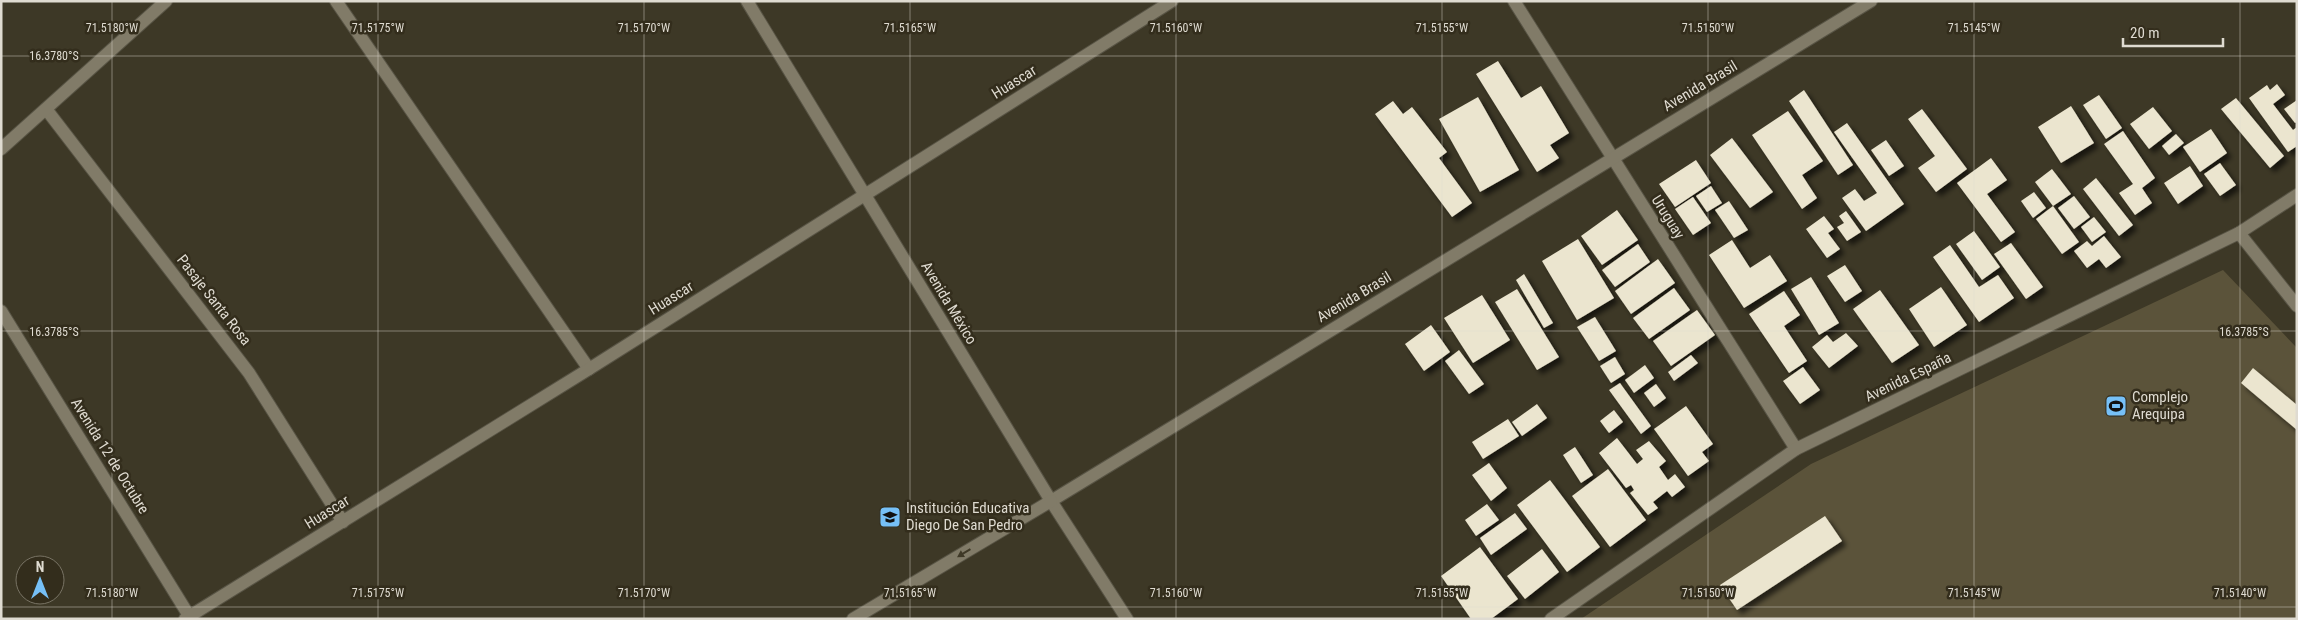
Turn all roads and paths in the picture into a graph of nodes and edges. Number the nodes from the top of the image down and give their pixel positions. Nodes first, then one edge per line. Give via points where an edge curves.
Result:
1 (166, 1) edge
2 (336, 1) edge
3 (747, 1) edge
4 (1172, 1) edge
5 (1514, 1) edge
6 (1871, 1) edge
7 (46, 109) junction
8 (1, 149) edge
9 (1612, 159) junction
10 (865, 195) junction
11 (2297, 195) edge
12 (2239, 233) junction
13 (2297, 306) edge
14 (1, 311) edge
15 (589, 370) junction
16 (1796, 449) junction
17 (1051, 501) junction
18 (343, 522) junction
19 (189, 618) edge
20 (853, 619) edge
21 (1127, 619) edge
22 (1551, 619) edge

1 - 7 street
2 - 15 street
3 - 10 street, Avenida México
4 - 10 street, Huascar
5 - 9 street, Uruguay
6 - 9 street, Avenida Brasil
7 - 8 street
7 - 18 street, Pasaje Santa Rosa via 249,373
9 - 16 street, Uruguay
9 - 17 street, Avenida Brasil
10 - 15 street, Huascar
10 - 17 street, Avenida México
11 - 12 street, Avenida España
12 - 13 street
12 - 16 street, Avenida España
14 - 19 street, Avenida 12 de Octubre
15 - 18 street, Huascar
16 - 22 street, Avenida España
17 -> 20 street, Avenida Brasil
17 - 21 street, Avenida México
18 - 19 street, Huascar

